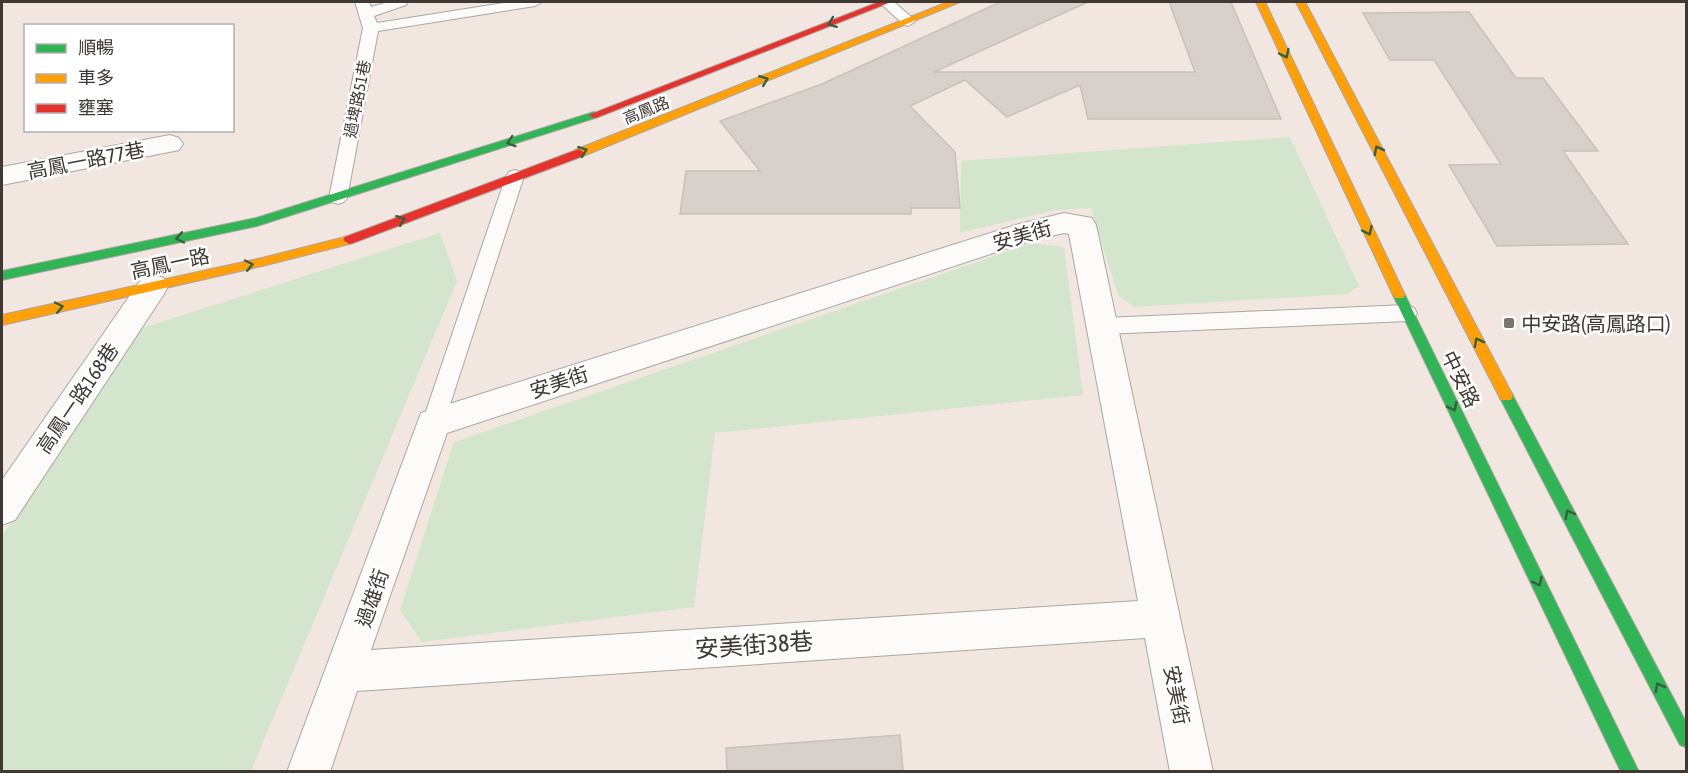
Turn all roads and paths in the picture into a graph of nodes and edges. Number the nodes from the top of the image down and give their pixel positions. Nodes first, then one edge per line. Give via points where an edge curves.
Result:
1 (401, 2) edge
2 (535, 2) edge
3 (886, 2) edge
4 (955, 2) edge
5 (1260, 2) edge
6 (1300, 2) edge
7 (367, 14) edge
8 (908, 21) junction
9 (170, 144) dead end
10 (2, 176) edge
11 (515, 176) junction
12 (338, 198) junction
13 (346, 241) joint
14 (2, 276) edge
15 (153, 286) junction
16 (1407, 313) junction
17 (2, 320) edge
18 (1104, 326) junction
19 (434, 423) junction
20 (2, 510) edge
21 (1162, 618) junction
22 (346, 672) junction
23 (1686, 739) edge
24 (308, 771) edge
25 (1192, 771) edge
26 (1630, 771) edge

1 - 7 lane
2 - 7 lane
3 - 8 lane
3 -> 12 street, 高鳳路 via 615,108
4 - 8 street, 高鳳路
5 -> 16 street, 中安路
23 -> 6 street, 中安路
7 - 12 lane, 過埤路51巷
11 -> 8 street, 高鳳路 via 638,131
9 - 10 street, 高鳳一路77巷
13 -> 11 street, 高鳳路
11 - 19 lane
12 -> 14 street, 高鳳一路 via 257,222
15 -> 13 street, 高鳳一路
17 -> 15 street, 高鳳一路
15 - 20 street, 高鳳一路168巷
16 - 18 lane
16 -> 26 street, 中安路
18 - 19 street, 安美街 via 1082,225 1064,223
18 - 21 street, 安美街
19 - 22 street, 過雄街
21 - 22 street, 安美街38巷
21 - 25 street, 安美街
22 - 24 street, 過雄街

